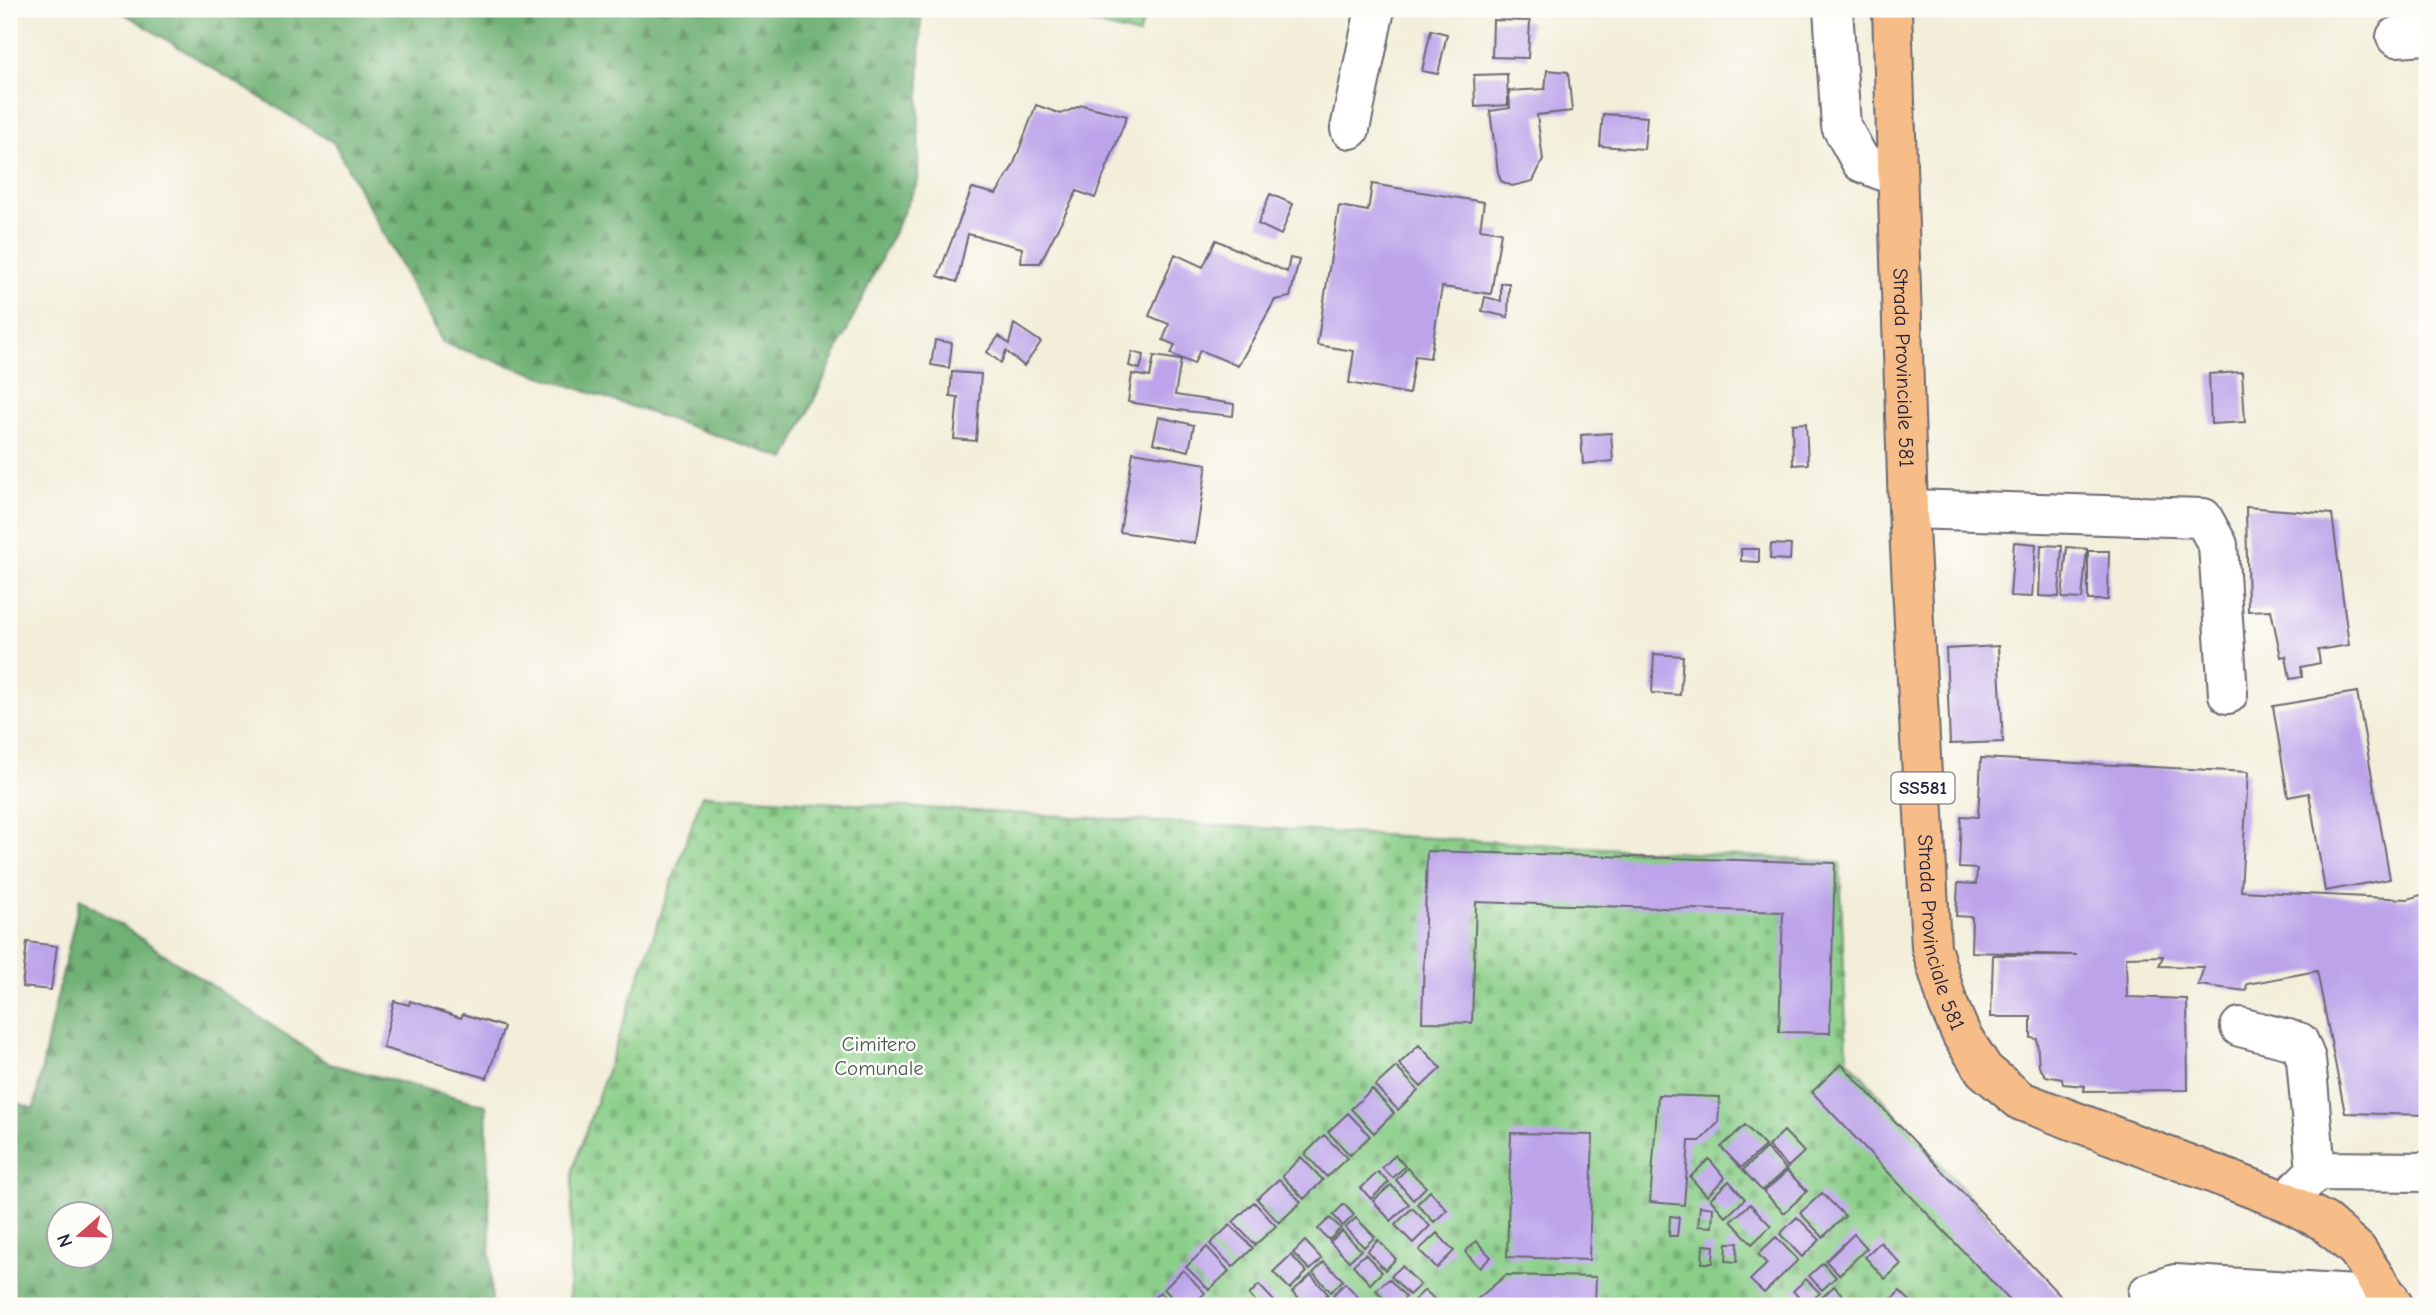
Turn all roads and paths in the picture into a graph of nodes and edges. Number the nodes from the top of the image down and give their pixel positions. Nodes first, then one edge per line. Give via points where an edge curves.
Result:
1 (1375, 9) edge
2 (1833, 9) edge
3 (1892, 9) edge
4 (1350, 129) dead end
5 (1897, 177) junction
6 (1908, 509) junction
7 (2228, 694) dead end
8 (2239, 1027) dead end
9 (2316, 1171) junction
10 (2427, 1172) edge
11 (2283, 1200) junction
12 (2148, 1293) dead end
13 (2391, 1302) edge

1 - 4 street
2 - 5 street via 1841,126 1861,162
3 - 5 main road, Strada Provinciale 581 / SS581
5 - 6 main road, Strada Provinciale 581 / SS581
6 - 7 street via 2203,518 2218,545
6 - 11 main road, Strada Provinciale 581 / SS581 via 1931,947 1962,1036 1984,1070 2021,1101
8 - 9 street via 2299,1042 2306,1059
9 - 10 street
9 - 11 street
11 - 13 main road, Strada Provinciale 581 / SS581 via 2325,1222 2357,1250
12 - 13 street via 2175,1284

